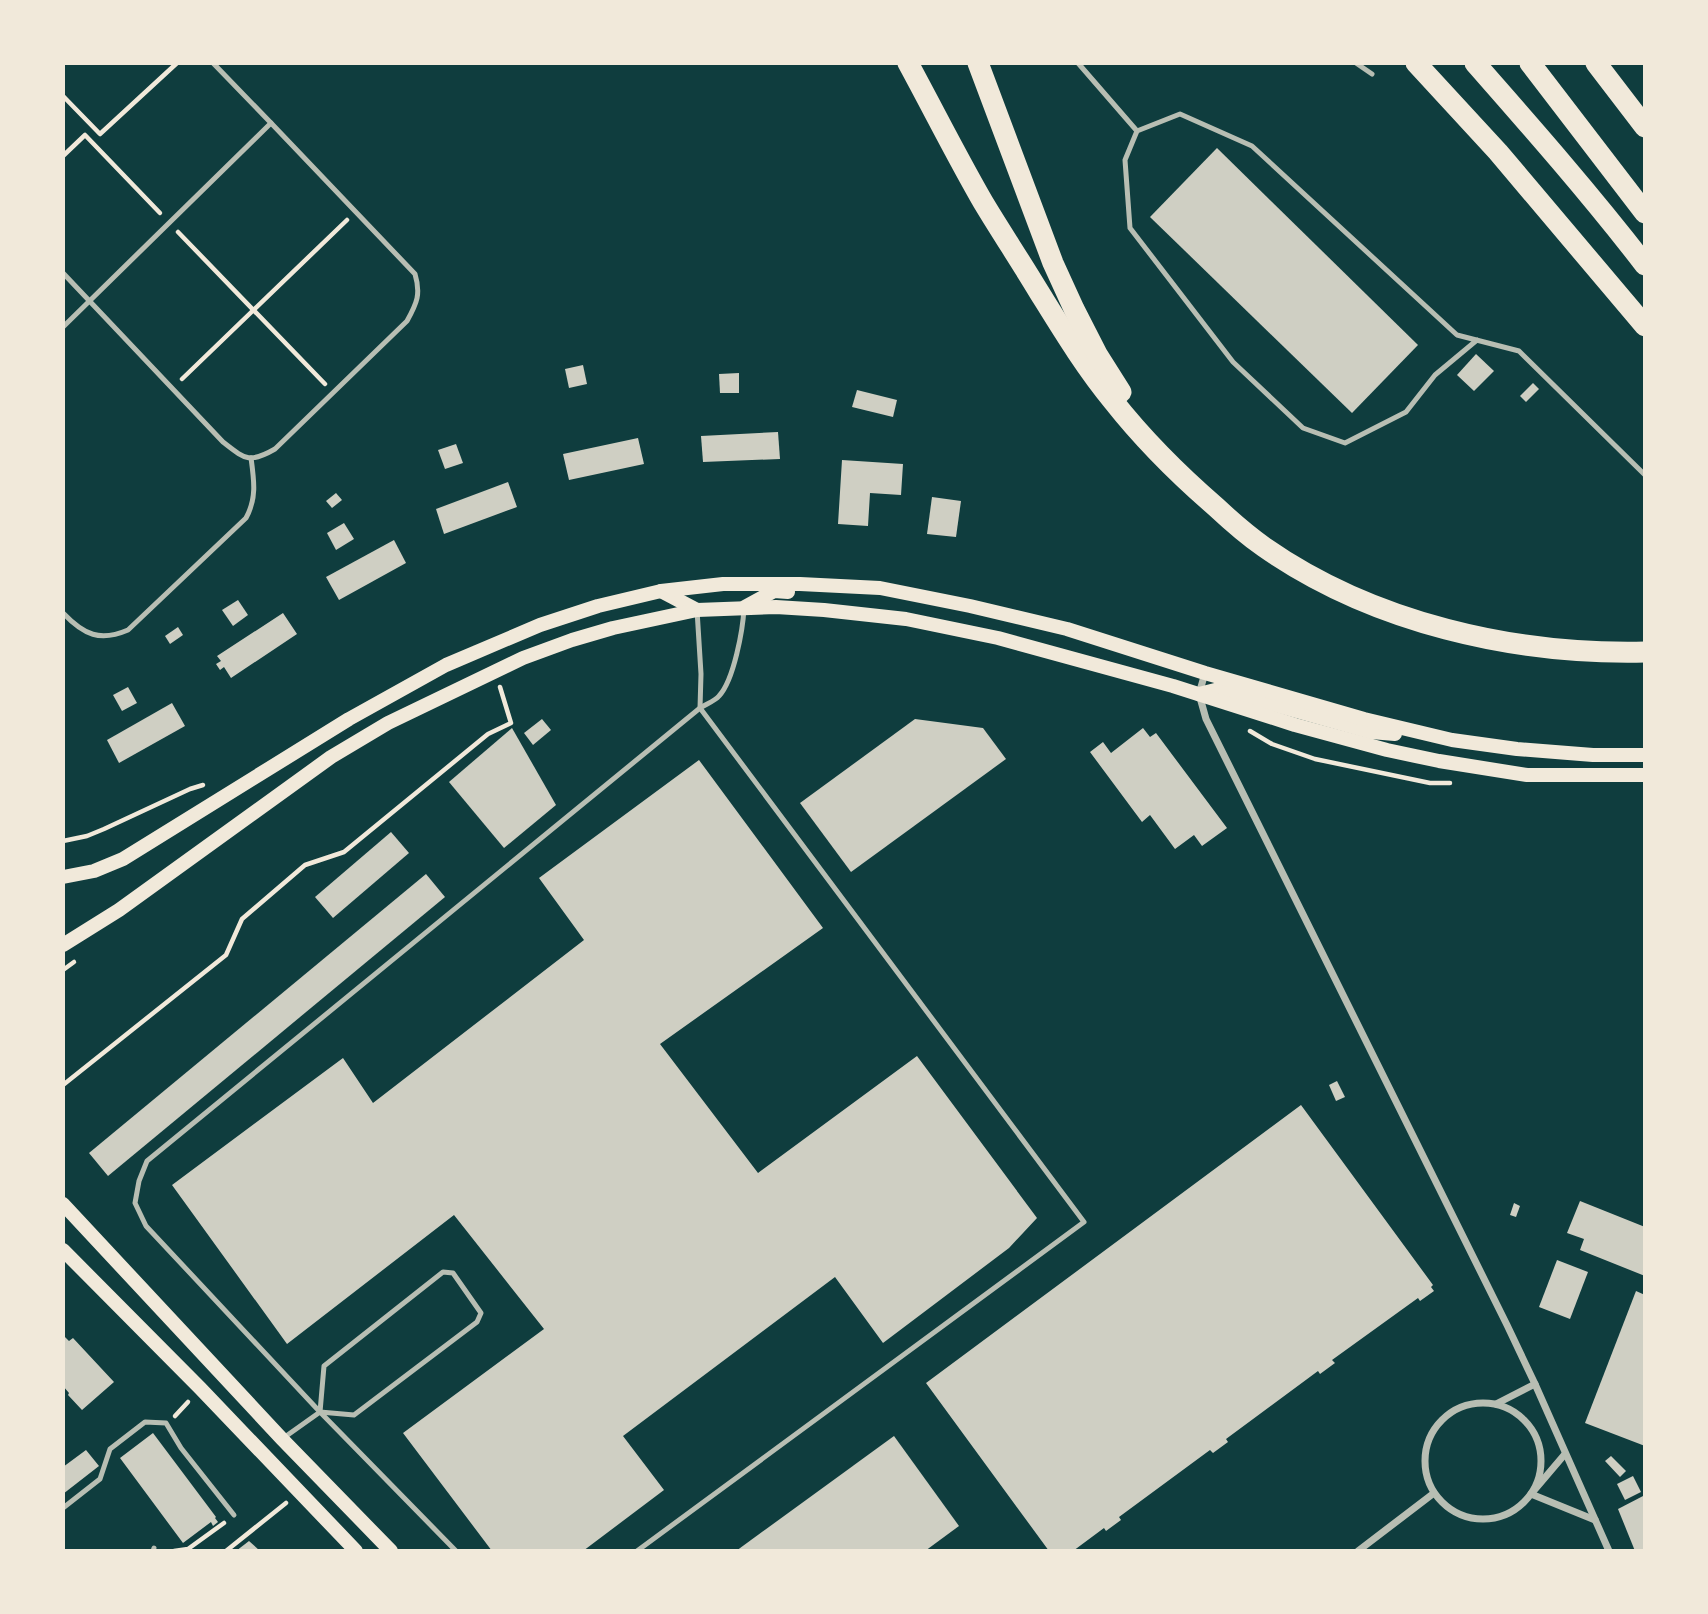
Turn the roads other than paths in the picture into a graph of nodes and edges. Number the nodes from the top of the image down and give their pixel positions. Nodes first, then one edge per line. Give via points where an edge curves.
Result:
1 (213, 63) edge
2 (908, 63) edge
3 (978, 63) edge
4 (1078, 63) edge
5 (1356, 63) edge
6 (1416, 63) edge
7 (1475, 63) edge
8 (1530, 63) edge
9 (1596, 63) edge
10 (1372, 74) dead end
11 (271, 123) junction
12 (1645, 127) edge
13 (1137, 131) junction
14 (1645, 213) edge
15 (1645, 265) edge
16 (63, 273) edge
17 (90, 301) junction
18 (1645, 326) edge
19 (63, 327) edge
20 (1477, 340) junction
21 (251, 458) junction
22 (1645, 475) edge
23 (1187, 481) junction
24 (880, 588) junction
25 (661, 591) junction
26 (744, 607) junction
27 (697, 610) junction
28 (63, 613) edge
29 (1645, 652) edge
30 (1205, 673) junction
31 (1199, 694) junction
32 (700, 708) junction
33 (1439, 736) junction
34 (1645, 755) edge
35 (1645, 775) edge
36 (63, 877) edge
37 (63, 945) edge
38 (63, 1204) edge
39 (63, 1250) edge
40 (1535, 1384) junction
41 (1496, 1404) junction
42 (320, 1412) junction
43 (282, 1439) junction
44 (1565, 1454) junction
45 (1434, 1493) junction
46 (1531, 1494) junction
47 (63, 1508) edge
48 (234, 1515) road end
49 (1595, 1520) junction
50 (356, 1551) edge
51 (391, 1551) edge
52 (456, 1551) edge
53 (637, 1551) edge
54 (1358, 1551) edge
55 (1609, 1551) edge

1 - 11 lane
2 - 23 highway via 983,202 1085,363 1114,403
3 - 23 highway via 1074,309 1124,397
4 - 13 lane
5 - 10 lane
6 - 18 highway
7 - 15 highway
8 - 14 highway
9 - 12 highway
11 - 17 lane
11 - 21 lane via 415,274 419,288 407,321 275,449
13 - 20 lane via 1180,114 1252,146 1457,335
13 - 20 lane via 1125,160 1130,228 1233,362 1303,428 1345,443 1406,412 1435,375
16 - 17 lane
17 - 19 lane
17 - 21 lane via 223,442
20 - 22 lane via 1519,351
21 - 28 lane via 254,494 246,518 128,630 116,635 89,634
23 - 29 highway via 1265,548 1324,583 1385,611 1503,641
24 - 25 main road via 723,584
24 - 26 main road via 774,591
24 - 30 main road via 1067,629
25 - 27 main road
25 - 36 main road via 540,625 446,665 349,719 123,859
26 - 27 main road
26 - 31 main road via 824,610 945,626
26 - 32 lane via 730,676 720,695
27 - 32 lane
27 - 37 main road via 613,628 547,649 388,723 331,757 119,910
30 - 31 street
30 - 33 main road
31 - 33 main road via 1219,689 1371,732
31 - 35 main road via 1295,725 1439,761 1528,775
31 - 40 street via 1206,719
32 - 42 lane via 147,1161 135,1203 146,1226
32 - 53 lane via 1084,1222
33 - 34 main road via 1517,749
38 - 43 main road
39 - 50 main road
40 - 41 street
40 - 44 street
41 - 45 street via 1461,1406 1435,1428 1424,1461
41 - 46 street via 1513,1411 1537,1439 1539,1477
42 - 42 lane via 354,1415 477,1322 481,1313 453,1273 443,1272 324,1366
42 - 43 lane
42 - 52 lane
43 - 51 main road
44 - 46 street
44 - 49 street
45 - 46 street via 1455,1512 1482,1519 1510,1512
45 - 54 street
46 - 49 street
47 - 48 lane via 100,1479 110,1449 145,1422 166,1423 180,1448
49 - 55 street

